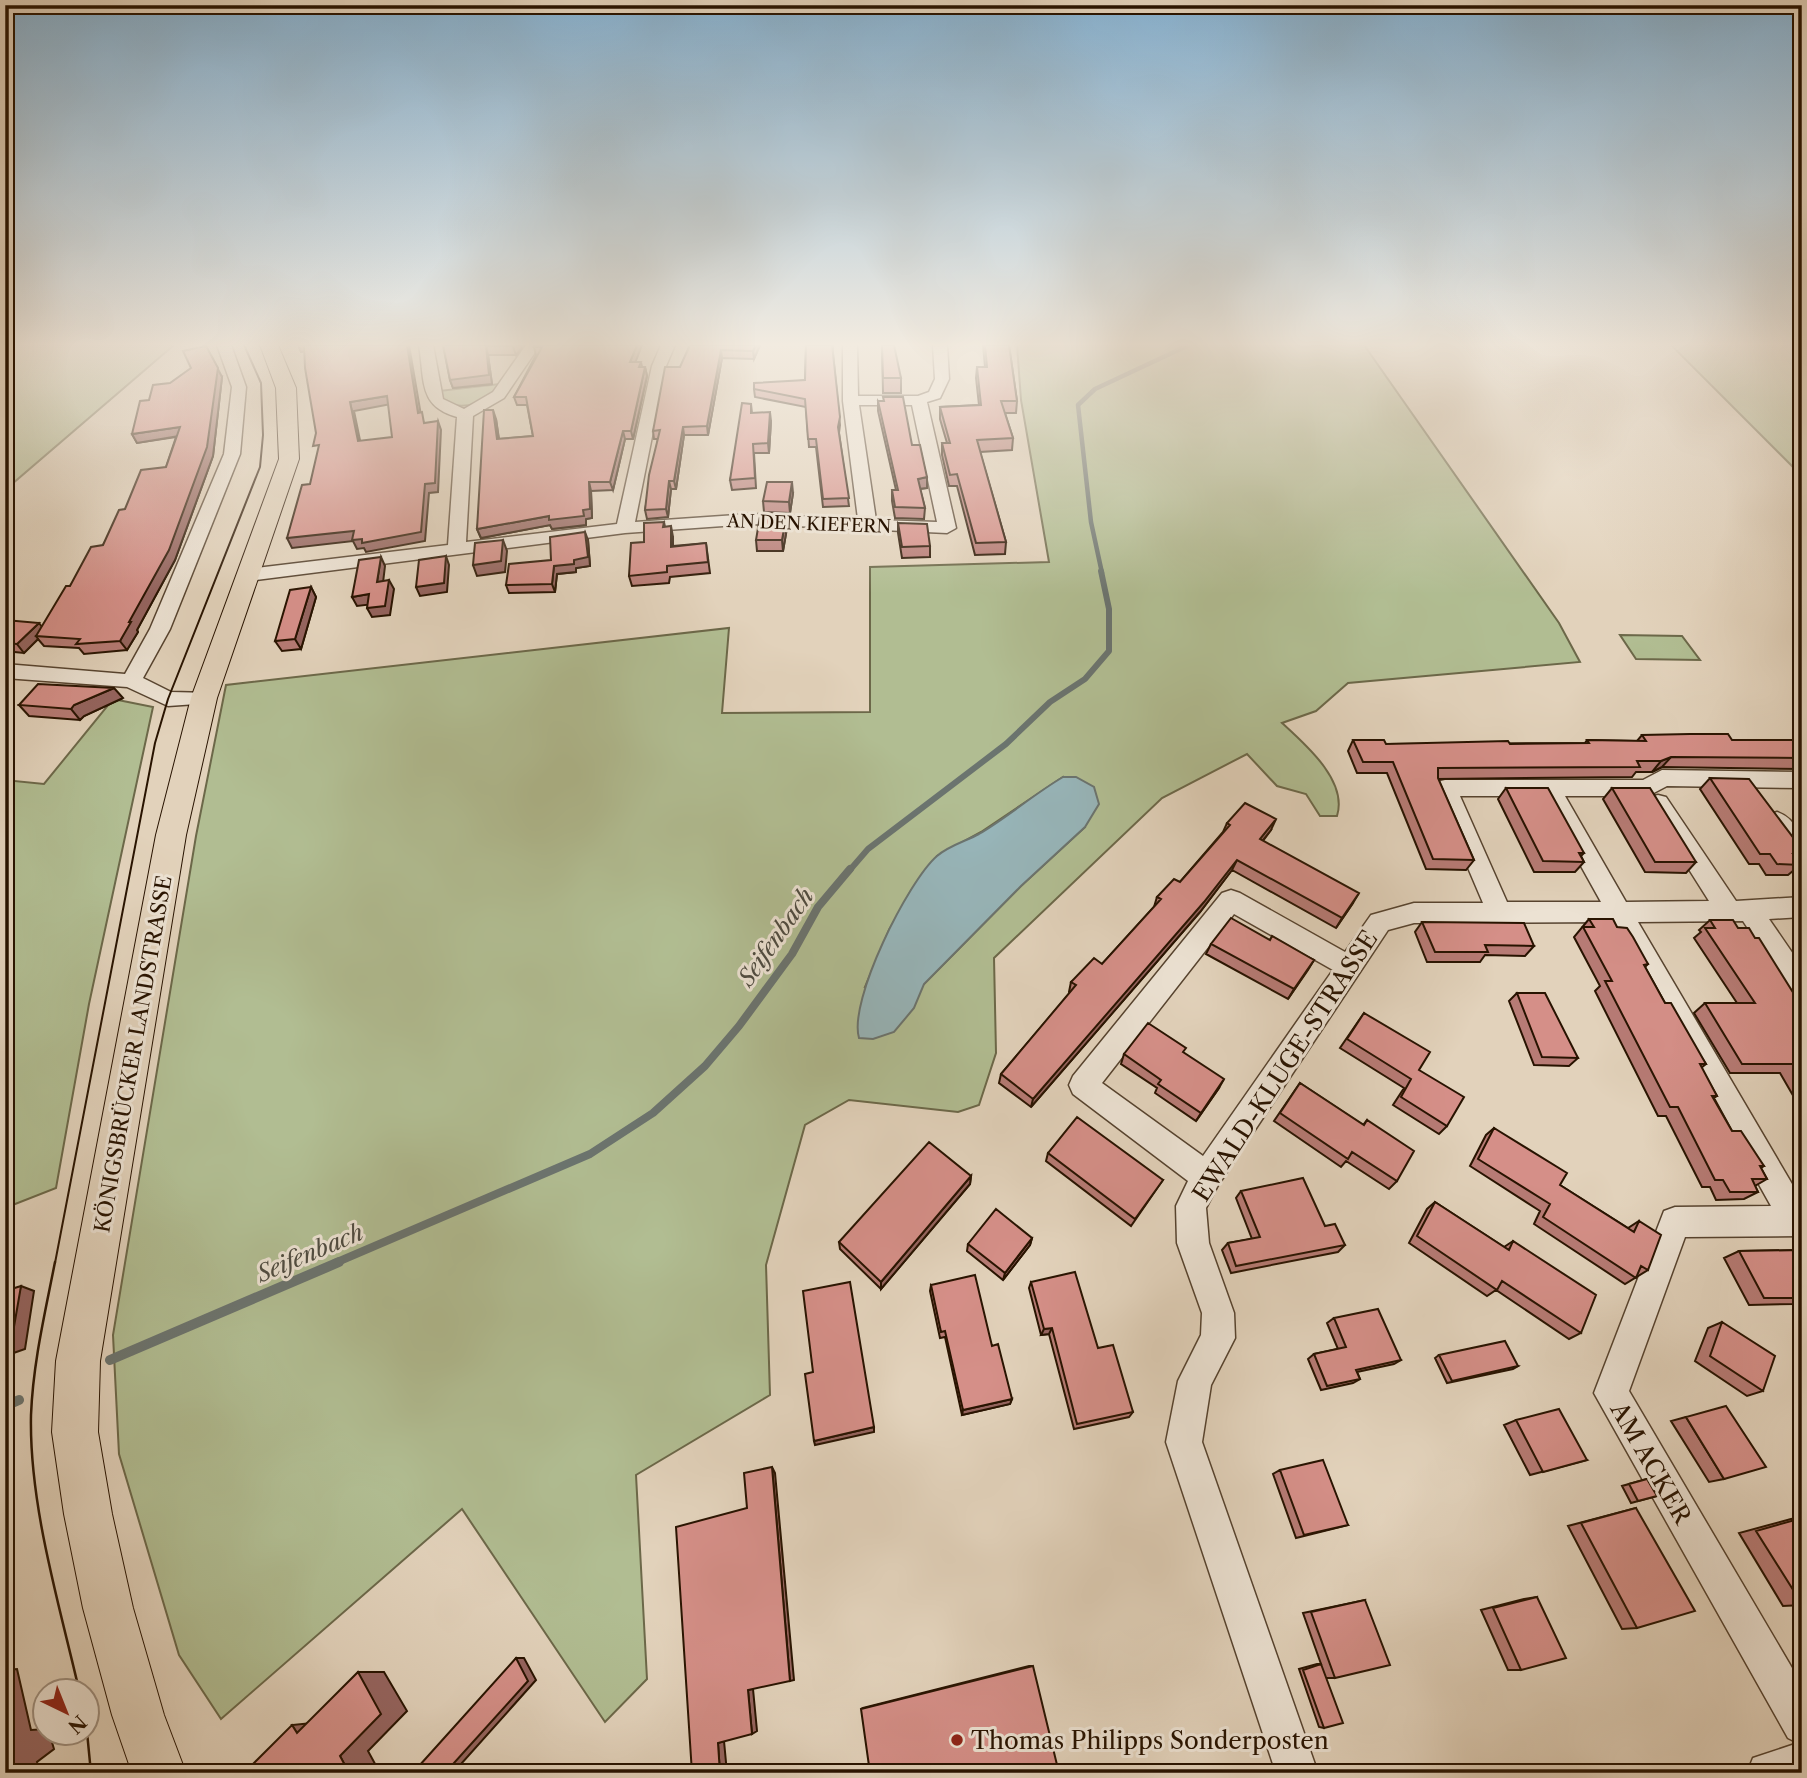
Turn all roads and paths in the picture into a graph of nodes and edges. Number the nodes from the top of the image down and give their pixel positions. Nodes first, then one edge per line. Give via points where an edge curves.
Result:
1 (235, 428) edge
2 (288, 428) edge
3 (464, 428) edge
4 (646, 428) edge
5 (855, 428) edge
6 (925, 428) edge
7 (868, 525) junction
8 (625, 528) junction
9 (457, 548) junction
10 (248, 575) junction
11 (5, 671) edge
12 (131, 681) junction
13 (204, 698) junction
14 (1802, 780) edge
15 (1748, 781) junction
16 (1548, 787) junction
17 (1648, 788) junction
18 (1802, 854) edge
19 (1802, 907) edge
20 (1617, 911) junction
21 (1740, 911) junction
22 (1499, 912) junction
23 (1350, 967) junction
24 (1802, 989) edge
25 (1206, 1177) junction
26 (1799, 1221) edge
27 (1802, 1724) edge
28 (1802, 1762) edge
29 (159, 1773) edge
30 (1297, 1773) edge
31 (1768, 1773) edge

1 - 12 street via 232,454 160,629
2 - 10 main road, KÖNIGSBRÜCKER LANDSTRASSE via 289,459
3 - 9 street
4 - 8 street
5 - 7 street
6 - 7 street, AN DEN KIEFERN via 947,528
7 - 8 street, AN DEN KIEFERN via 751,519
8 - 9 street, AN DEN KIEFERN
9 - 10 street, AN DEN KIEFERN
10 - 13 main road, KÖNIGSBRÜCKER LANDSTRASSE
11 - 12 street
12 - 13 street via 168,699
13 - 29 main road, KÖNIGSBRÜCKER LANDSTRASSE via 172,835 78,1361 75,1432 108,1608
14 - 15 street
15 - 17 street via 1662,778
15 - 18 street
16 - 17 street
16 - 20 street, AM ACKER
16 - 22 street via 1445,788
17 - 21 street
19 - 21 street, EWALD-KLUGE-STRASSE
20 - 21 street, EWALD-KLUGE-STRASSE
20 - 22 street, EWALD-KLUGE-STRASSE
20 - 26 street, AM ACKER
21 - 24 street
22 - 23 street, EWALD-KLUGE-STRASSE via 1414,913 1380,922
23 - 25 street, EWALD-KLUGE-STRASSE
23 - 25 street via 1231,900 1083,1085
25 - 30 street, EWALD-KLUGE-STRASSE via 1191,1206 1193,1243 1218,1313 1218,1338 1195,1381 1184,1442
26 - 27 street, AM ACKER via 1675,1222 1611,1393
28 - 31 street

